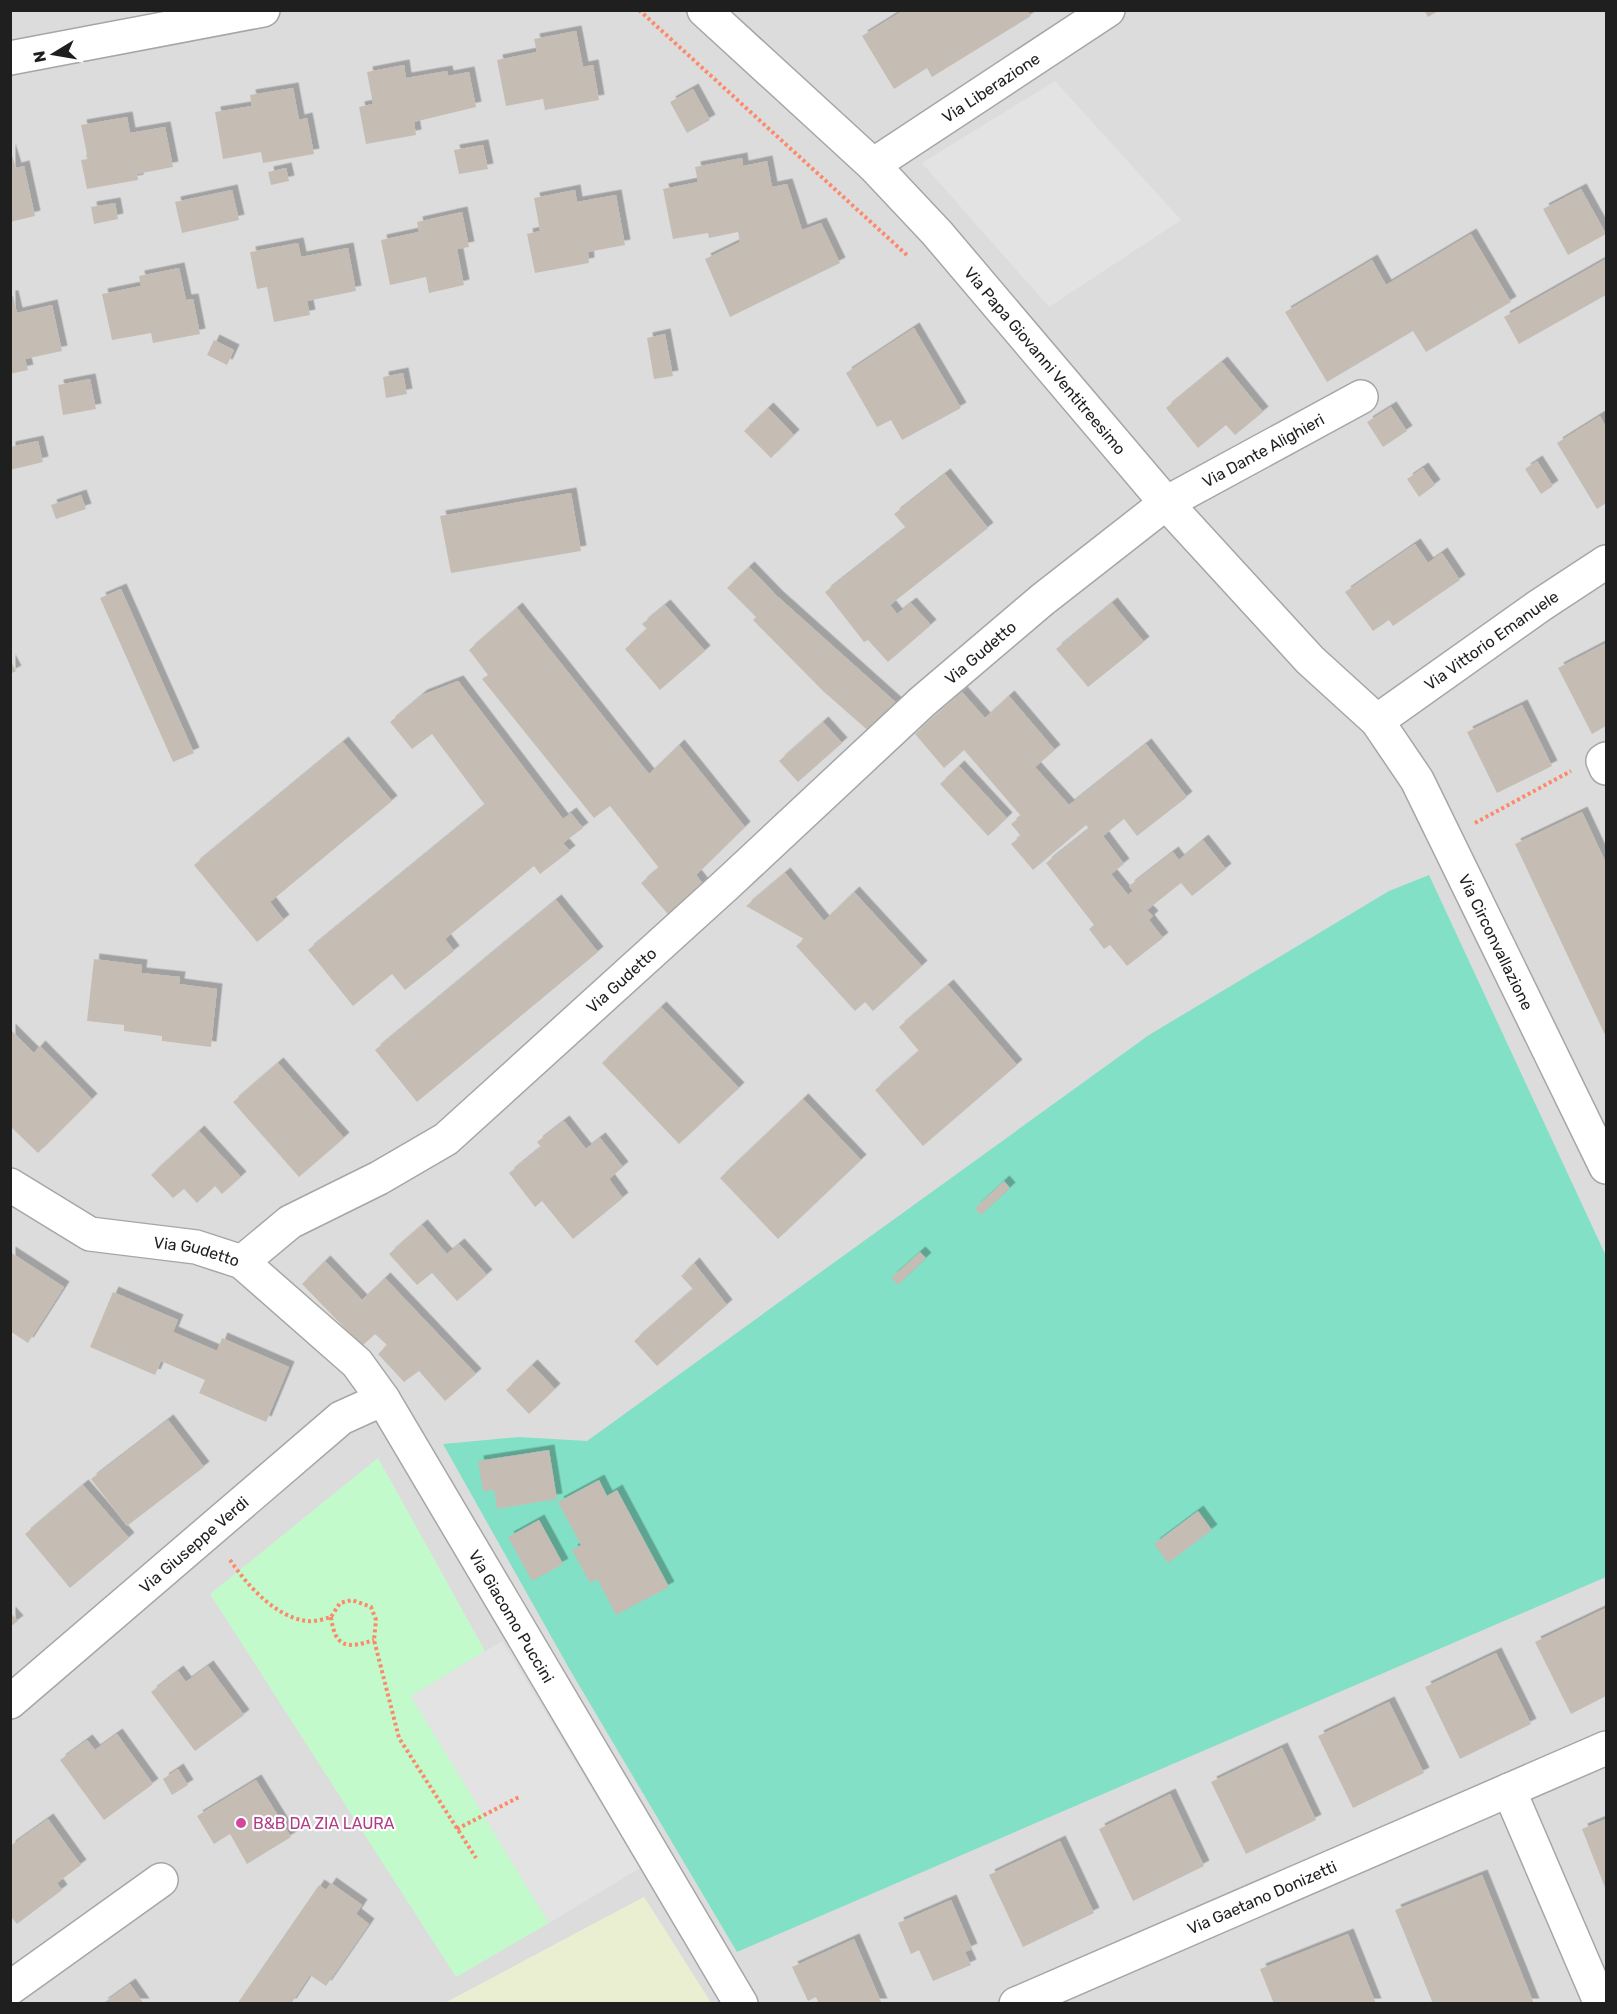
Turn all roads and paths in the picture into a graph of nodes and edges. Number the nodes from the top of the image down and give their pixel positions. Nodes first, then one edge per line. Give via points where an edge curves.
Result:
1 (263, 10) edge
2 (639, 10) edge
3 (704, 10) edge
4 (1108, 10) edge
5 (10, 58) edge
6 (873, 165) junction
7 (937, 233) junction
8 (1361, 397) dead end
9 (1166, 503) junction
10 (1606, 562) edge
11 (1377, 721) junction
12 (1605, 763) edge
13 (1468, 826) dead end
14 (1606, 1167) edge
15 (10, 1185) edge
16 (242, 1262) junction
17 (383, 1399) junction
18 (210, 1533) junction
19 (331, 1617) junction
20 (374, 1640) junction
21 (10, 1702) edge
22 (1606, 1748) edge
23 (1509, 1790) junction
24 (519, 1797) dead end
25 (457, 1829) junction
26 (476, 1858) dead end
27 (161, 1880) dead end
28 (10, 1988) edge
29 (741, 2004) edge
30 (1016, 2004) edge
31 (1601, 2004) edge

1 - 5 street
2 - 7 path via 908,258
3 - 6 street, Via Papa Giovanni Ventitreesimo
4 - 6 street, Via Liberazione
6 - 7 street, Via Papa Giovanni Ventitreesimo
7 - 9 street, Via Papa Giovanni Ventitreesimo
8 - 9 street, Via Dante Alighieri
9 - 11 street, Via Papa Giovanni Ventitreesimo via 1310,660
9 - 16 street, Via Gudetto via 1042,600 922,702 446,1139 380,1178 290,1222
10 - 11 street, Via Vittorio Emanuele
11 - 14 street, Via Circonvallazione via 1417,780
12 - 13 path via 1587,762
15 - 16 street, Via Gudetto via 90,1234 196,1246
16 - 17 street, Via Giacomo Puccini via 357,1363
17 - 18 street, Via Giuseppe Verdi via 341,1418
17 - 29 street, Via Giacomo Puccini
18 - 19 path via 241,1577 283,1614 309,1621
18 - 21 street, Via Giuseppe Verdi
19 - 20 path via 333,1634 341,1643 355,1646
19 - 20 path via 340,1603 361,1601 371,1607 376,1620
20 - 25 path via 399,1738
22 - 23 street, Via Gaetano Donizetti
23 - 30 street, Via Gaetano Donizetti
23 - 31 street
24 - 25 path
25 - 26 path
27 - 28 street

